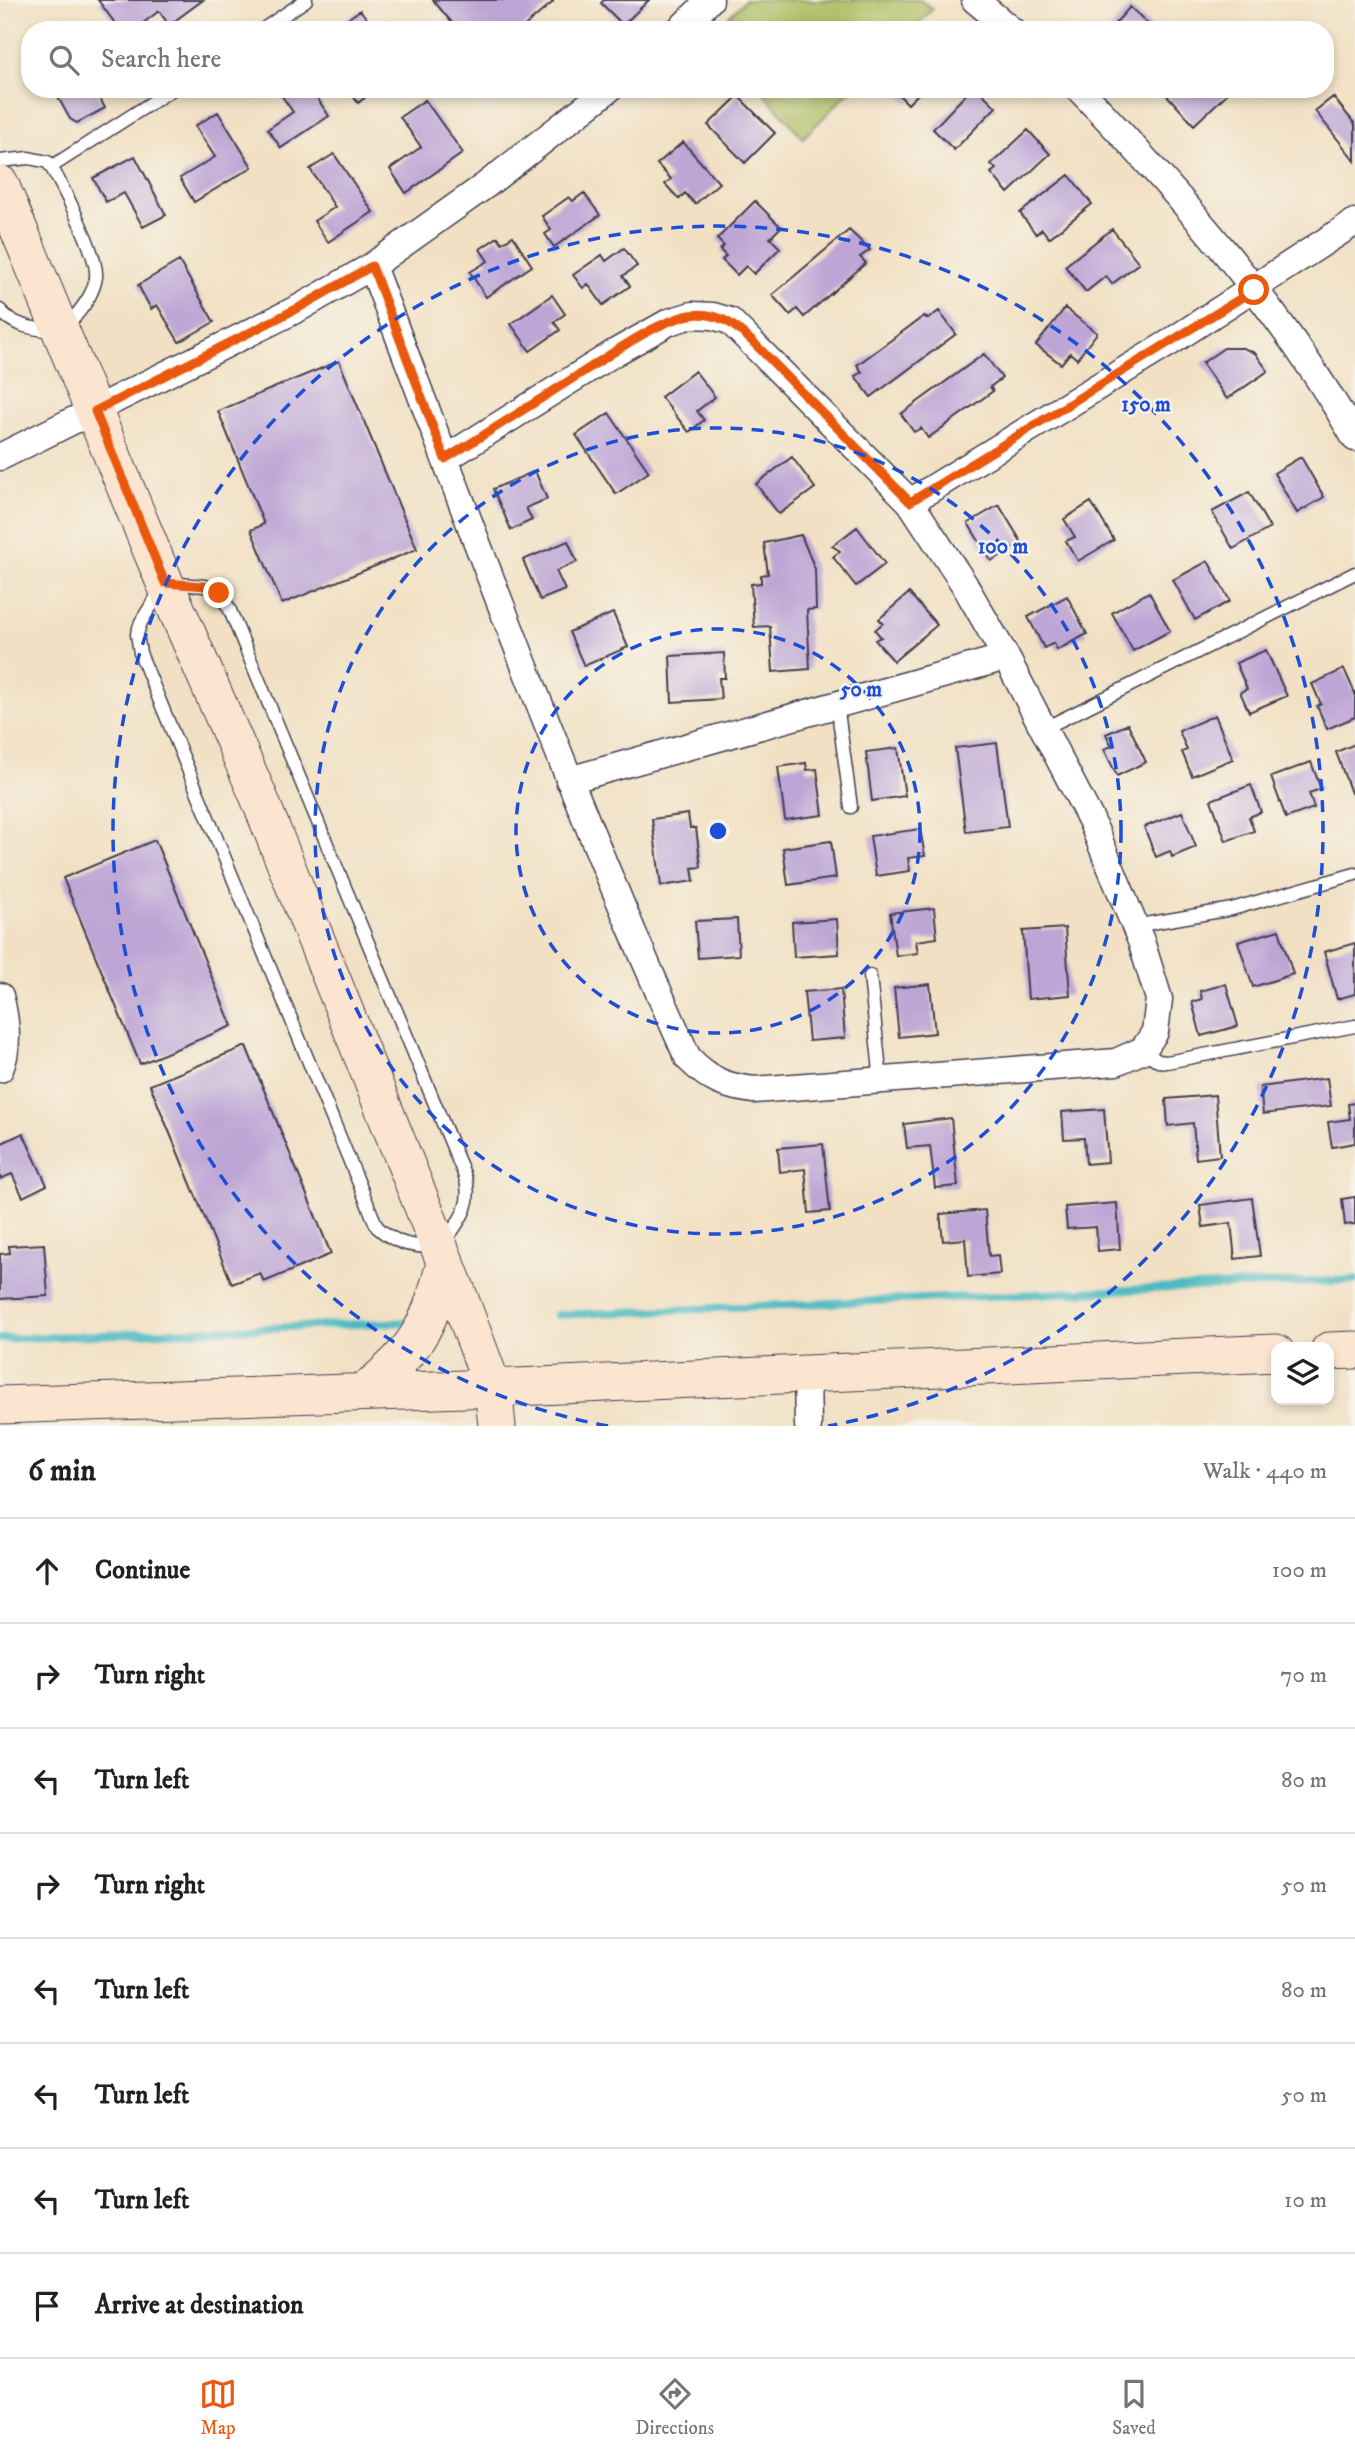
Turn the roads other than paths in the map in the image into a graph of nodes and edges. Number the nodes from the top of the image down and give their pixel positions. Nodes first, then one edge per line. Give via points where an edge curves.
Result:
1 (709, 0) edge
2 (975, 0) edge
3 (301, 1) edge
4 (274, 21) edge
5 (688, 21) edge
6 (1000, 21) edge
7 (159, 98) edge
8 (597, 98) edge
9 (1087, 98) edge
10 (0, 161) edge
11 (51, 167) junction
12 (0, 184) edge
13 (1355, 222) edge
14 (372, 266) junction
15 (1254, 290) junction
16 (0, 310) edge
17 (62, 332) junction
18 (95, 411) junction
19 (1355, 438) edge
20 (0, 457) edge
21 (445, 459) junction
22 (910, 502) junction
23 (1355, 573) edge
24 (165, 583) junction
25 (1006, 657) junction
26 (837, 704) junction
27 (1043, 729) junction
28 (569, 780) junction
29 (851, 807) dead end
30 (1355, 874) edge
31 (1134, 926) junction
32 (870, 976) dead end
33 (0, 996) edge
34 (1355, 1026) edge
35 (1143, 1050) junction
36 (0, 1069) edge
37 (881, 1081) junction
38 (443, 1256) junction
39 (1355, 1350) edge
40 (1334, 1351) edge
41 (1271, 1353) edge
42 (807, 1373) junction
43 (493, 1388) junction
44 (365, 1392) junction
45 (0, 1405) edge
46 (497, 1426) edge
47 (808, 1426) edge

1 - 5 street
2 - 6 street
3 - 4 lane
7 - 11 lane
8 - 14 street
9 - 15 street via 1163,179
10 - 11 lane via 29,158
11 - 17 lane via 94,259 97,275 91,295
12 - 17 street
13 - 15 street
14 - 18 street
14 - 21 street
15 - 19 street via 1314,371
15 - 22 street
16 - 17 lane via 20,325
17 - 18 street
18 - 20 street
18 - 24 street
21 - 22 street via 669,322 692,315 713,316 730,321 756,345
21 - 28 street
22 - 25 street
23 - 27 lane
24 - 38 street via 258,795
24 - 38 lane via 141,622 137,634 140,653 377,1227 393,1240
24 - 38 lane via 205,586 219,593 229,608 464,1174 468,1206
25 - 26 street
25 - 27 street
26 - 28 street
26 - 29 lane
27 - 31 street via 1091,820
28 - 37 street via 688,1058 706,1076 726,1086 754,1090
30 - 31 lane via 1232,909
31 - 35 street via 1159,999 1155,1032
32 - 37 lane
33 - 36 street via 6,1027
34 - 35 lane via 1167,1062
35 - 37 street via 1116,1062
38 - 43 street
38 - 44 street via 433,1303 418,1336 393,1368
39 - 40 street
41 - 42 street
42 - 43 street
42 - 47 street
43 - 44 street
43 - 46 street
44 - 45 street

